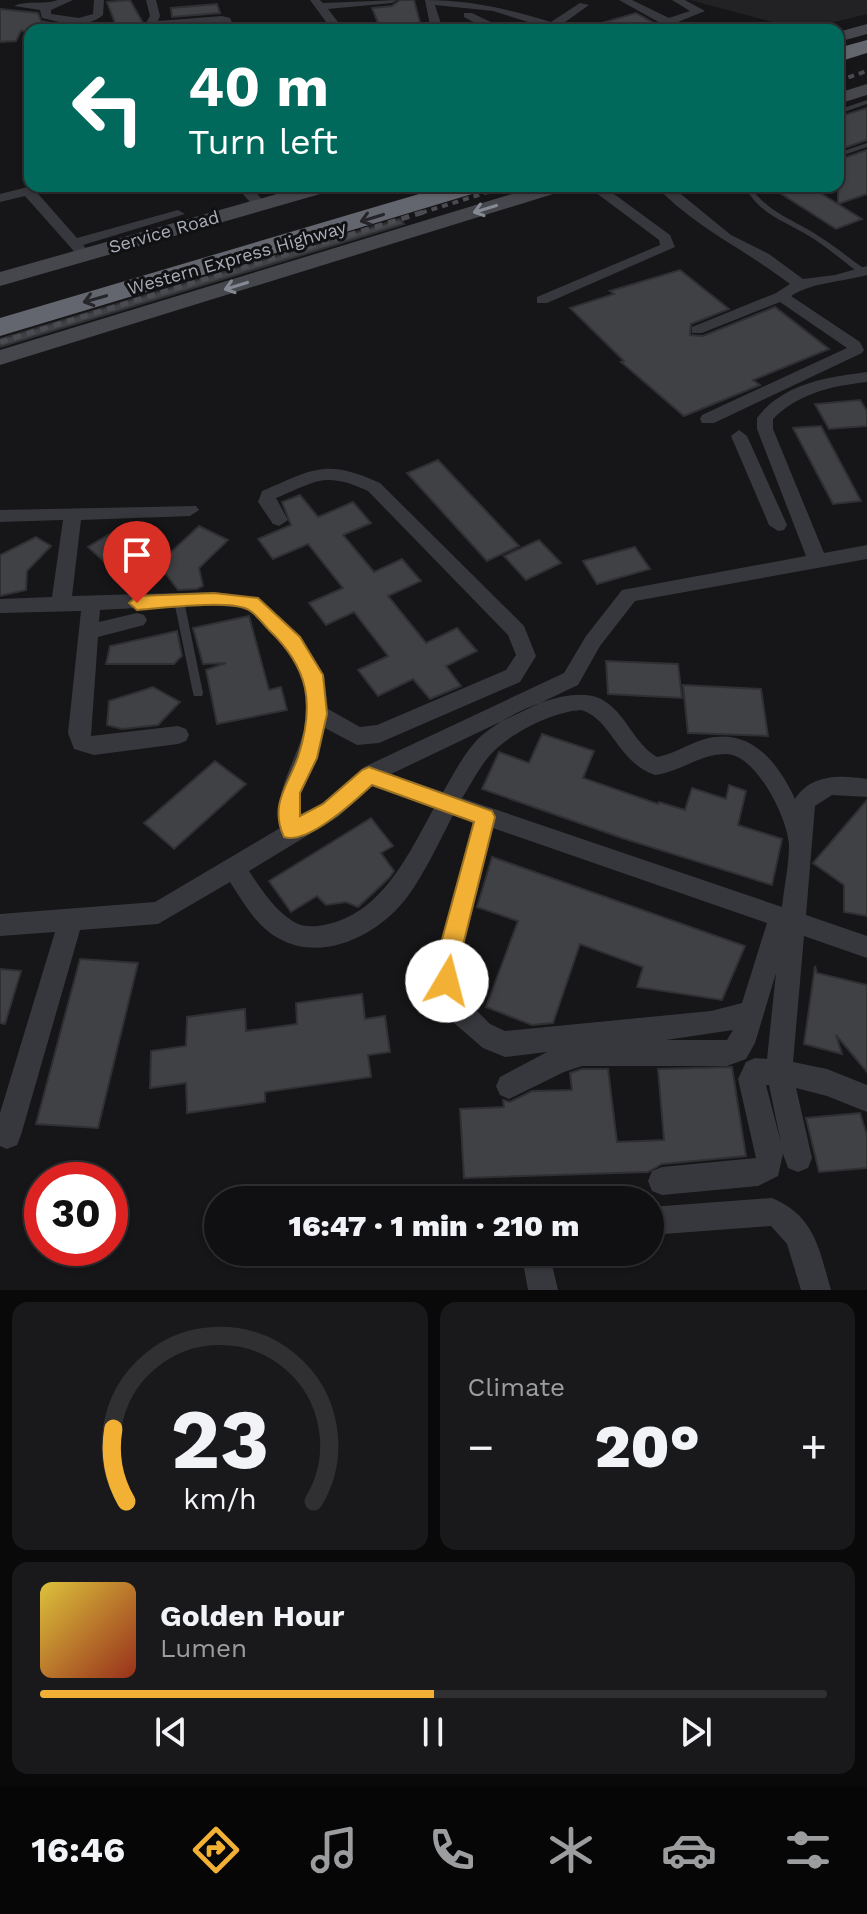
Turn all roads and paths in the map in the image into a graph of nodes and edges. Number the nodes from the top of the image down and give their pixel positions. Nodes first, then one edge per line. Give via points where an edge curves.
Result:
1 (68, 0) edge
2 (99, 0) edge
3 (151, 0) edge
4 (392, 0) edge
5 (444, 0) edge
6 (630, 0) edge
7 (677, 0) edge
8 (429, 1) edge
9 (318, 4) edge
10 (584, 5) dead end
11 (19, 6) dead end
12 (47, 8) junction
13 (469, 10) junction
14 (671, 20) junction
15 (59, 24) edge
16 (95, 24) edge
17 (151, 24) edge
18 (194, 24) edge
19 (227, 24) edge
20 (333, 24) edge
21 (435, 24) edge
22 (467, 24) edge
23 (480, 24) edge
24 (539, 24) edge
25 (556, 24) edge
26 (677, 24) edge
27 (867, 29) edge
28 (844, 35) edge
29 (867, 46) edge
30 (844, 53) edge
31 (867, 64) edge
32 (844, 71) edge
33 (866, 94) edge
34 (844, 98) edge
35 (844, 108) edge
36 (867, 145) edge
37 (844, 153) edge
38 (24, 192) edge
39 (29, 192) edge
40 (248, 192) edge
41 (306, 192) edge
42 (379, 192) edge
43 (453, 192) edge
44 (540, 192) edge
45 (602, 192) edge
46 (671, 192) edge
47 (750, 192) edge
48 (0, 198) edge
49 (260, 205) junction
50 (178, 214) dead end
51 (81, 248) junction
52 (865, 271) edge
53 (177, 275) junction
54 (0, 279) edge
55 (800, 284) junction
56 (781, 296) junction
57 (194, 299) junction
58 (542, 300) dead end
59 (0, 303) edge
60 (0, 327) edge
61 (697, 330) dead end
62 (0, 358) edge
63 (867, 377) edge
64 (708, 419) dead end
65 (739, 436) dead end
66 (783, 476) junction
67 (757, 477) junction
68 (190, 510) dead end
69 (73, 513) junction
70 (0, 516) edge
71 (279, 520) dead end
72 (778, 525) dead end
73 (867, 552) edge
74 (818, 562) junction
75 (179, 601) junction
76 (91, 604) junction
77 (61, 605) junction
78 (0, 606) edge
79 (137, 620) dead end
80 (89, 632) junction
81 (198, 693) dead end
82 (318, 714) junction
83 (178, 735) dead end
84 (369, 776) junction
85 (867, 788) edge
86 (446, 803) junction
87 (485, 817) junction
88 (292, 831) junction
89 (801, 845) junction
90 (234, 869) junction
91 (71, 920) junction
92 (787, 922) junction
93 (0, 925) edge
94 (867, 947) edge
95 (752, 1013) junction
96 (779, 1072) junction
97 (509, 1086) dead end
98 (867, 1099) edge
99 (7, 1135) dead end
100 (798, 1158) dead end
101 (662, 1181) dead end
102 (664, 1220) edge
103 (538, 1266) edge
104 (543, 1290) edge
105 (816, 1290) edge

1 - 12 street
2 - 16 street
3 - 17 street
4 - 9 street
5 - 8 street
5 - 13 street
6 - 14 street
7 - 14 street via 700,11
8 - 21 street
9 - 20 street
10 - 25 street
11 - 12 street
12 - 15 street via 45,15
13 - 22 street
13 - 23 street
13 - 24 street via 494,8
14 - 26 street
18 - 19 street via 222,19
27 - 28 street
29 - 30 highway
31 - 32 highway
33 - 34 street
33 - 35 lane
36 - 37 lane
38 - 48 street
39 - 51 street
40 - 49 street
41 - 49 street, Service Road
42 - 59 highway, Western Express Highway
43 -> 53 highway, Western Express Highway
44 -> 57 street
45 - 58 street via 665,238 668,247
46 - 55 street via 726,238
47 - 52 lane via 768,213
49 - 51 street, Service Road
50 - 51 street
51 - 54 street, Service Road
52 - 55 street
53 - 57 highway
53 -> 60 highway, Western Express Highway
55 - 56 street
56 - 61 street
56 - 64 street via 856,350
57 - 62 street
63 - 66 street via 804,390 765,418
65 - 67 street
66 - 67 street
66 - 74 street
67 - 72 street
68 - 69 street
69 - 70 street
69 - 77 street
71 - 82 street via 268,495 323,472 374,487 517,631 526,656 513,676 379,734 357,736
73 - 74 street
74 - 84 street via 629,595 571,679
75 - 76 street
75 - 81 lane
75 - 82 street via 252,603 294,642 314,675
76 - 77 street
76 - 80 street
77 - 78 street
79 - 80 street
80 - 83 street via 82,743
82 - 88 street via 307,758 290,793
84 - 86 street
84 - 88 street via 330,810
85 - 89 street via 837,784 809,796
86 - 87 street
86 - 89 street via 487,744 563,703 583,700 600,707 632,753 655,766 712,746 747,751 769,772
86 - 90 street via 398,895 367,923 328,936 291,934 273,924
87 - 92 street
87 - 95 street via 447,965 453,998 481,1035 505,1044 711,1023
88 - 90 street
89 - 92 street
90 - 91 street via 158,913
91 - 93 street
91 - 99 street
92 - 94 street
92 - 95 street
92 - 96 street
95 - 97 street via 740,1048 732,1052 582,1053
96 - 98 street
96 - 100 street
96 - 101 street via 751,1075 770,1153 765,1169
102 - 105 street via 772,1212 784,1216 797,1231
103 - 104 street

